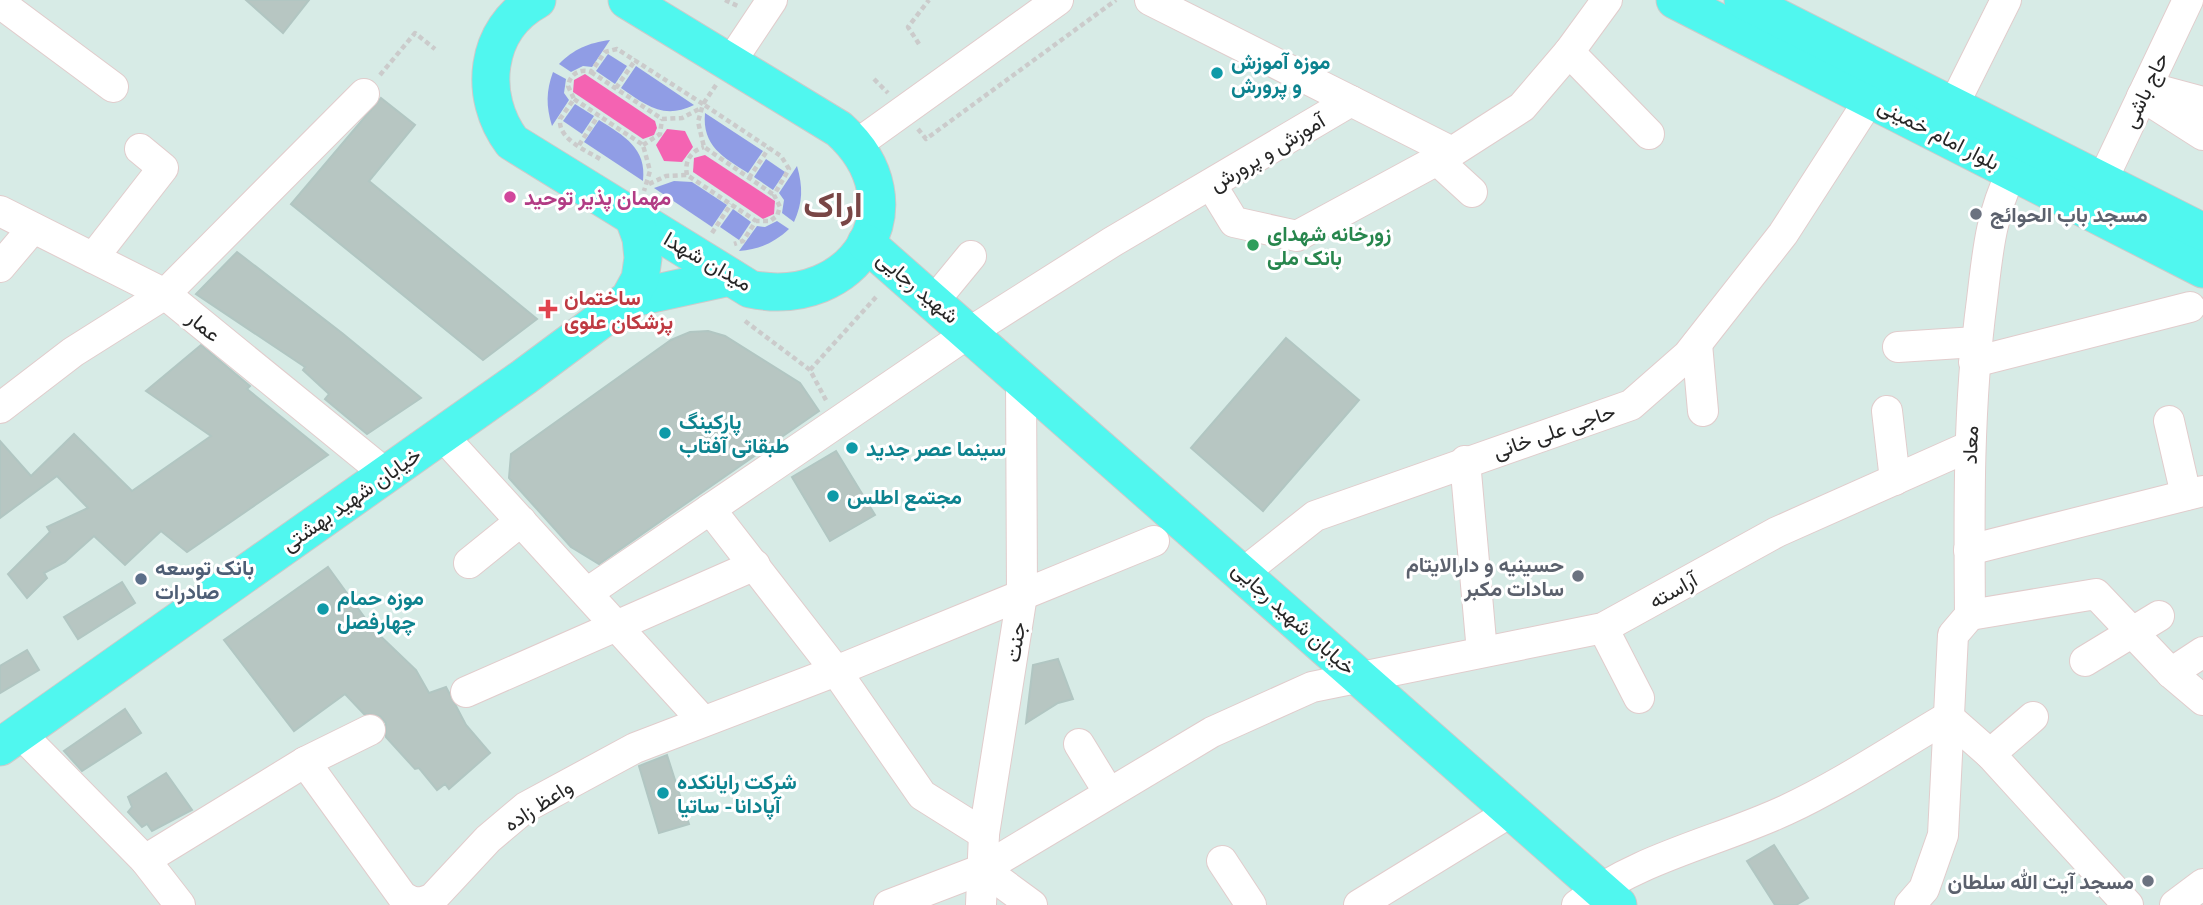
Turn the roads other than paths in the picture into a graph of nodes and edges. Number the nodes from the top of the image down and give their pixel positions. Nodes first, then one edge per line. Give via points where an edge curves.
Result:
1 (627, 0) edge
2 (772, 0) edge
3 (1058, 0) edge
4 (1150, 0) edge
5 (1607, 0) edge
6 (1675, 0) edge
7 (1743, 0) edge
8 (2006, 0) edge
9 (2188, 0) edge
10 (529, 2) edge
11 (0, 3) edge
12 (1569, 52) junction
13 (730, 63) junction
14 (113, 87) dead end
15 (2144, 91) junction
16 (364, 94) road end
17 (1870, 99) junction
18 (1351, 101) junction
19 (2203, 102) edge
20 (1953, 106) junction
21 (1649, 134) dead end
22 (2203, 135) edge
23 (856, 145) junction
24 (140, 149) dead end
25 (1445, 156) junction
26 (2012, 171) junction
27 (2102, 181) junction
28 (1212, 186) junction
29 (1472, 192) dead end
30 (641, 198) junction
31 (0, 211) edge
32 (33, 228) junction
33 (2203, 232) edge
34 (866, 243) junction
35 (971, 256) dead end
36 (93, 258) junction
37 (727, 259) junction
38 (0, 267) edge
39 (2203, 268) edge
40 (165, 293) junction
41 (629, 299) junction
42 (934, 300) junction
43 (2189, 307) dead end
44 (970, 332) junction
45 (1697, 344) junction
46 (1898, 347) dead end
47 (1975, 352) junction
48 (1021, 376) junction
49 (0, 408) edge
50 (1703, 411) dead end
51 (1887, 411) dead end
52 (2169, 421) dead end
53 (442, 435) junction
54 (1968, 447) junction
55 (1465, 461) junction
56 (386, 474) junction
57 (1895, 480) junction
58 (2195, 493) edge
59 (710, 509) junction
60 (521, 521) junction
61 (1154, 541) dead end
62 (1969, 550) junction
63 (470, 563) dead end
64 (755, 565) junction
65 (1243, 573) junction
66 (587, 593) junction
67 (1022, 595) junction
68 (1970, 615) junction
69 (2159, 616) dead end
70 (616, 626) junction
71 (1603, 628) junction
72 (2132, 632) junction
73 (1482, 652) junction
74 (2203, 652) edge
75 (2085, 661) dead end
76 (836, 671) junction
77 (2171, 673) junction
78 (1359, 676) junction
79 (466, 692) dead end
80 (1639, 698) dead end
81 (2203, 700) edge
82 (1948, 717) junction
83 (2033, 717) dead end
84 (703, 721) junction
85 (370, 730) dead end
86 (7, 739) edge
87 (1079, 744) dead end
88 (1990, 754) junction
89 (305, 762) junction
90 (1109, 793) junction
91 (1512, 811) junction
92 (984, 834) junction
93 (145, 860) junction
94 (1222, 861) dead end
95 (983, 869) junction
96 (2203, 884) edge
97 (1598, 899) edge
98 (180, 905) edge
99 (888, 905) edge
100 (981, 905) edge
101 (1032, 905) edge
102 (1251, 905) edge
103 (1359, 905) edge
104 (1910, 905) edge
105 (2128, 905) edge
106 (2175, 905) edge

1 - 13 main road, میدان شهدا
2 - 13 street
3 - 23 street
4 - 18 street
5 - 12 street
6 - 17 main road, بلوار امام خمینی
7 - 20 main road, بلوار امام خمینی
8 - 20 street
9 - 15 street, حاج باشی
10 - 30 main road, میدان شهدا via 501,36 493,57 490,96 501,127 512,142
11 - 14 street
12 - 21 street
12 - 25 street via 1514,112
13 - 23 main road, میدان شهدا
15 - 19 street
15 - 22 street
15 - 27 street, حاج باشی
16 - 40 street via 290,155
17 - 26 main road, بلوار امام خمینی
17 - 45 street, حاجی علی خانی via 1783,234
18 - 25 street
18 - 28 street, آموزش و پرورش
20 - 27 main road, بلوار امام خمینی
23 - 34 main road, میدان شهدا via 869,163 876,185 873,227
24 - 36 street via 163,168
25 - 28 street via 1297,236 1234,222
25 - 29 street
26 - 39 main road, بلوار امام خمینی
26 - 47 street, معاد via 1993,217
27 - 33 main road, بلوار امام خمینی
28 - 44 street, آموزش و پرورش via 1108,236
30 - 37 main road, میدان شهدا
30 - 41 main road via 643,258 640,279
31 - 32 street, عمار
32 - 36 street, عمار
32 - 38 street
34 - 37 main road, میدان شهدا via 839,275 797,292 750,289
34 - 42 main road, شهید رجایی
35 - 42 street
36 - 40 street, عمار
37 - 41 main road
40 - 49 street via 73,352
40 - 56 street, عمار via 301,418
41 - 53 main road, خیابان شهید بهشتی
42 - 44 main road, شهید رجایی
43 - 47 street
44 - 48 main road, خیابان شهید رجایی
44 - 59 street, آموزش و پرورش
45 - 50 street
45 - 55 street, حاجی علی خانی via 1631,405
46 - 47 street
47 - 54 street, معاد
48 - 65 main road, خیابان شهید رجایی
48 - 67 street, جنت
51 - 57 street
52 - 58 street
53 - 56 main road, خیابان شهید بهشتی
53 - 60 street
54 - 57 street, آراسته
54 - 62 street, معاد
55 - 65 street, حاجی علی خانی via 1315,516
55 - 73 street
56 - 86 main road, خیابان شهید بهشتی
57 - 71 street, آراسته via 1777,532
58 - 62 street
59 - 64 street
59 - 66 street, آموزش و پرورش
60 - 63 street
60 - 66 street
61 - 67 street, واعظ زاده
62 - 68 street, معاد
64 - 70 street
64 - 76 street
65 - 78 main road, خیابان شهید رجایی
66 - 70 street
67 - 76 street, واعظ زاده
67 - 92 street, جنت
68 - 72 street via 2096,594
68 - 82 street via 1953,635
69 - 72 street
70 - 79 street
70 - 84 street
71 - 73 street, آراسته
71 - 80 street
72 - 75 street
72 - 77 street
73 - 78 street, آراسته
74 - 77 street
76 - 84 street, واعظ زاده
76 - 92 street via 922,795
77 - 81 street
78 - 90 street, آراسته via 1312,687 1212,732
78 - 91 main road, خیابان شهید رجایی
82 - 88 street
82 - 97 street via 1787,810
82 - 104 street via 1943,835 1924,889
83 - 88 street
84 - 89 street, واعظ زاده via 635,748 526,807 488,839 433,898 422,903 402,896
85 - 89 street
86 - 93 street
87 - 90 street
88 - 105 street
89 - 93 street
90 - 95 street, آراسته
91 - 97 main road, خیابان شهید رجایی
91 - 103 street
92 - 95 street, جنت
93 - 98 street
94 - 102 street
95 - 99 street, آراسته
95 - 100 street, جنت
95 - 101 street
96 - 106 street

